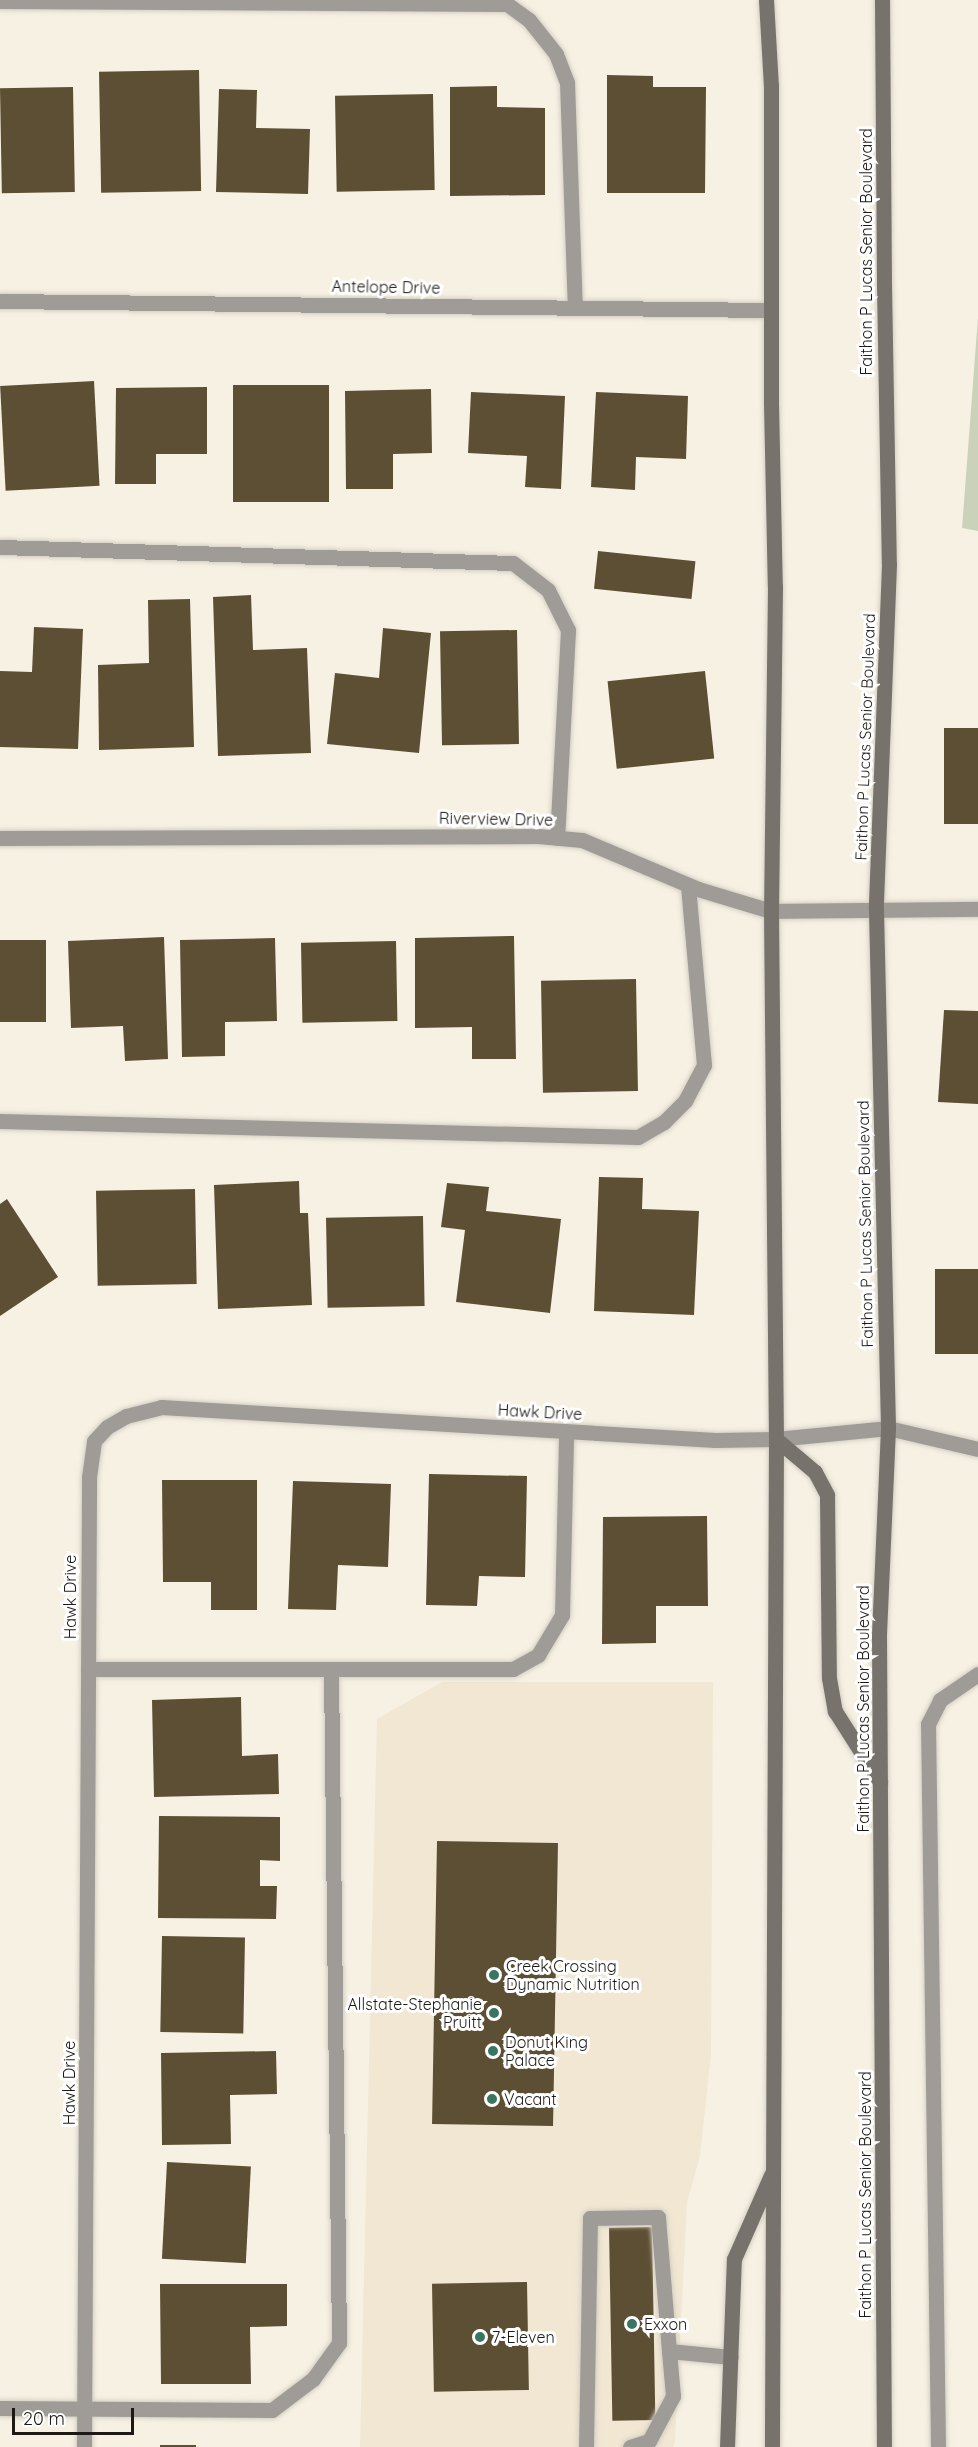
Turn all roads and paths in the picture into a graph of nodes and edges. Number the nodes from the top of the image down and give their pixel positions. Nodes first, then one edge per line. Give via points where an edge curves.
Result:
1 (766, 0) edge
2 (882, 0) edge
3 (0, 2) edge
4 (0, 301) edge
5 (575, 308) junction
6 (771, 310) junction
7 (0, 547) edge
8 (0, 838) edge
9 (557, 838) junction
10 (688, 885) junction
11 (978, 909) edge
12 (876, 910) junction
13 (771, 911) junction
14 (0, 1121) edge
15 (888, 1428) junction
16 (566, 1432) junction
17 (776, 1439) junction
18 (978, 1449) edge
19 (88, 1669) junction
20 (331, 1669) junction
21 (978, 1674) edge
22 (880, 1782) junction
23 (773, 2170) junction
24 (669, 2351) junction
25 (731, 2357) junction
26 (0, 2408) edge
27 (85, 2409) junction
28 (84, 2447) edge
29 (586, 2447) edge
30 (630, 2447) edge
31 (727, 2447) edge
32 (772, 2447) edge
33 (884, 2447) edge
34 (938, 2447) edge

1 - 6 main road via 771,86
2 - 12 main road, Faithon P Lucas Senior Boulevard via 890,564
3 - 5 street via 507,4 530,20 556,54 567,82
4 - 5 street, Antelope Drive
5 - 6 street, Antelope Drive
6 - 13 main road via 775,587
7 - 9 street via 513,563 548,590 568,630
8 - 9 street, Riverview Drive
9 - 10 street, Riverview Drive via 582,840
10 - 13 street, Riverview Drive
10 - 14 street via 704,1065 685,1101 664,1122 638,1137
11 - 12 street, Riverview Drive
12 - 13 street, Riverview Drive
12 - 15 main road, Faithon P Lucas Senior Boulevard
13 - 17 main road
15 - 17 street, Hawk Drive
15 - 18 street, Hawk Drive
15 - 22 main road, Faithon P Lucas Senior Boulevard via 879,1636
16 - 17 street, Hawk Drive
16 - 19 street, Hawk Drive via 161,1407 126,1416 107,1427 94,1441 88,1477
16 - 20 street via 562,1615 538,1655 513,1669
17 - 22 main road via 814,1472 826,1495 829,1678 835,1711
17 - 23 main road
19 - 20 street
19 - 27 street, Hawk Drive
20 - 27 street via 339,2343 313,2379 272,2410
21 - 34 street via 940,1700 928,1724
22 - 33 main road, Faithon P Lucas Senior Boulevard
23 - 25 main road via 734,2259
23 - 32 main road
24 - 25 street
24 - 29 street via 658,2217 590,2218
24 - 30 street via 673,2396 649,2441
25 - 31 main road
26 - 27 street
27 - 28 street, Hawk Drive

